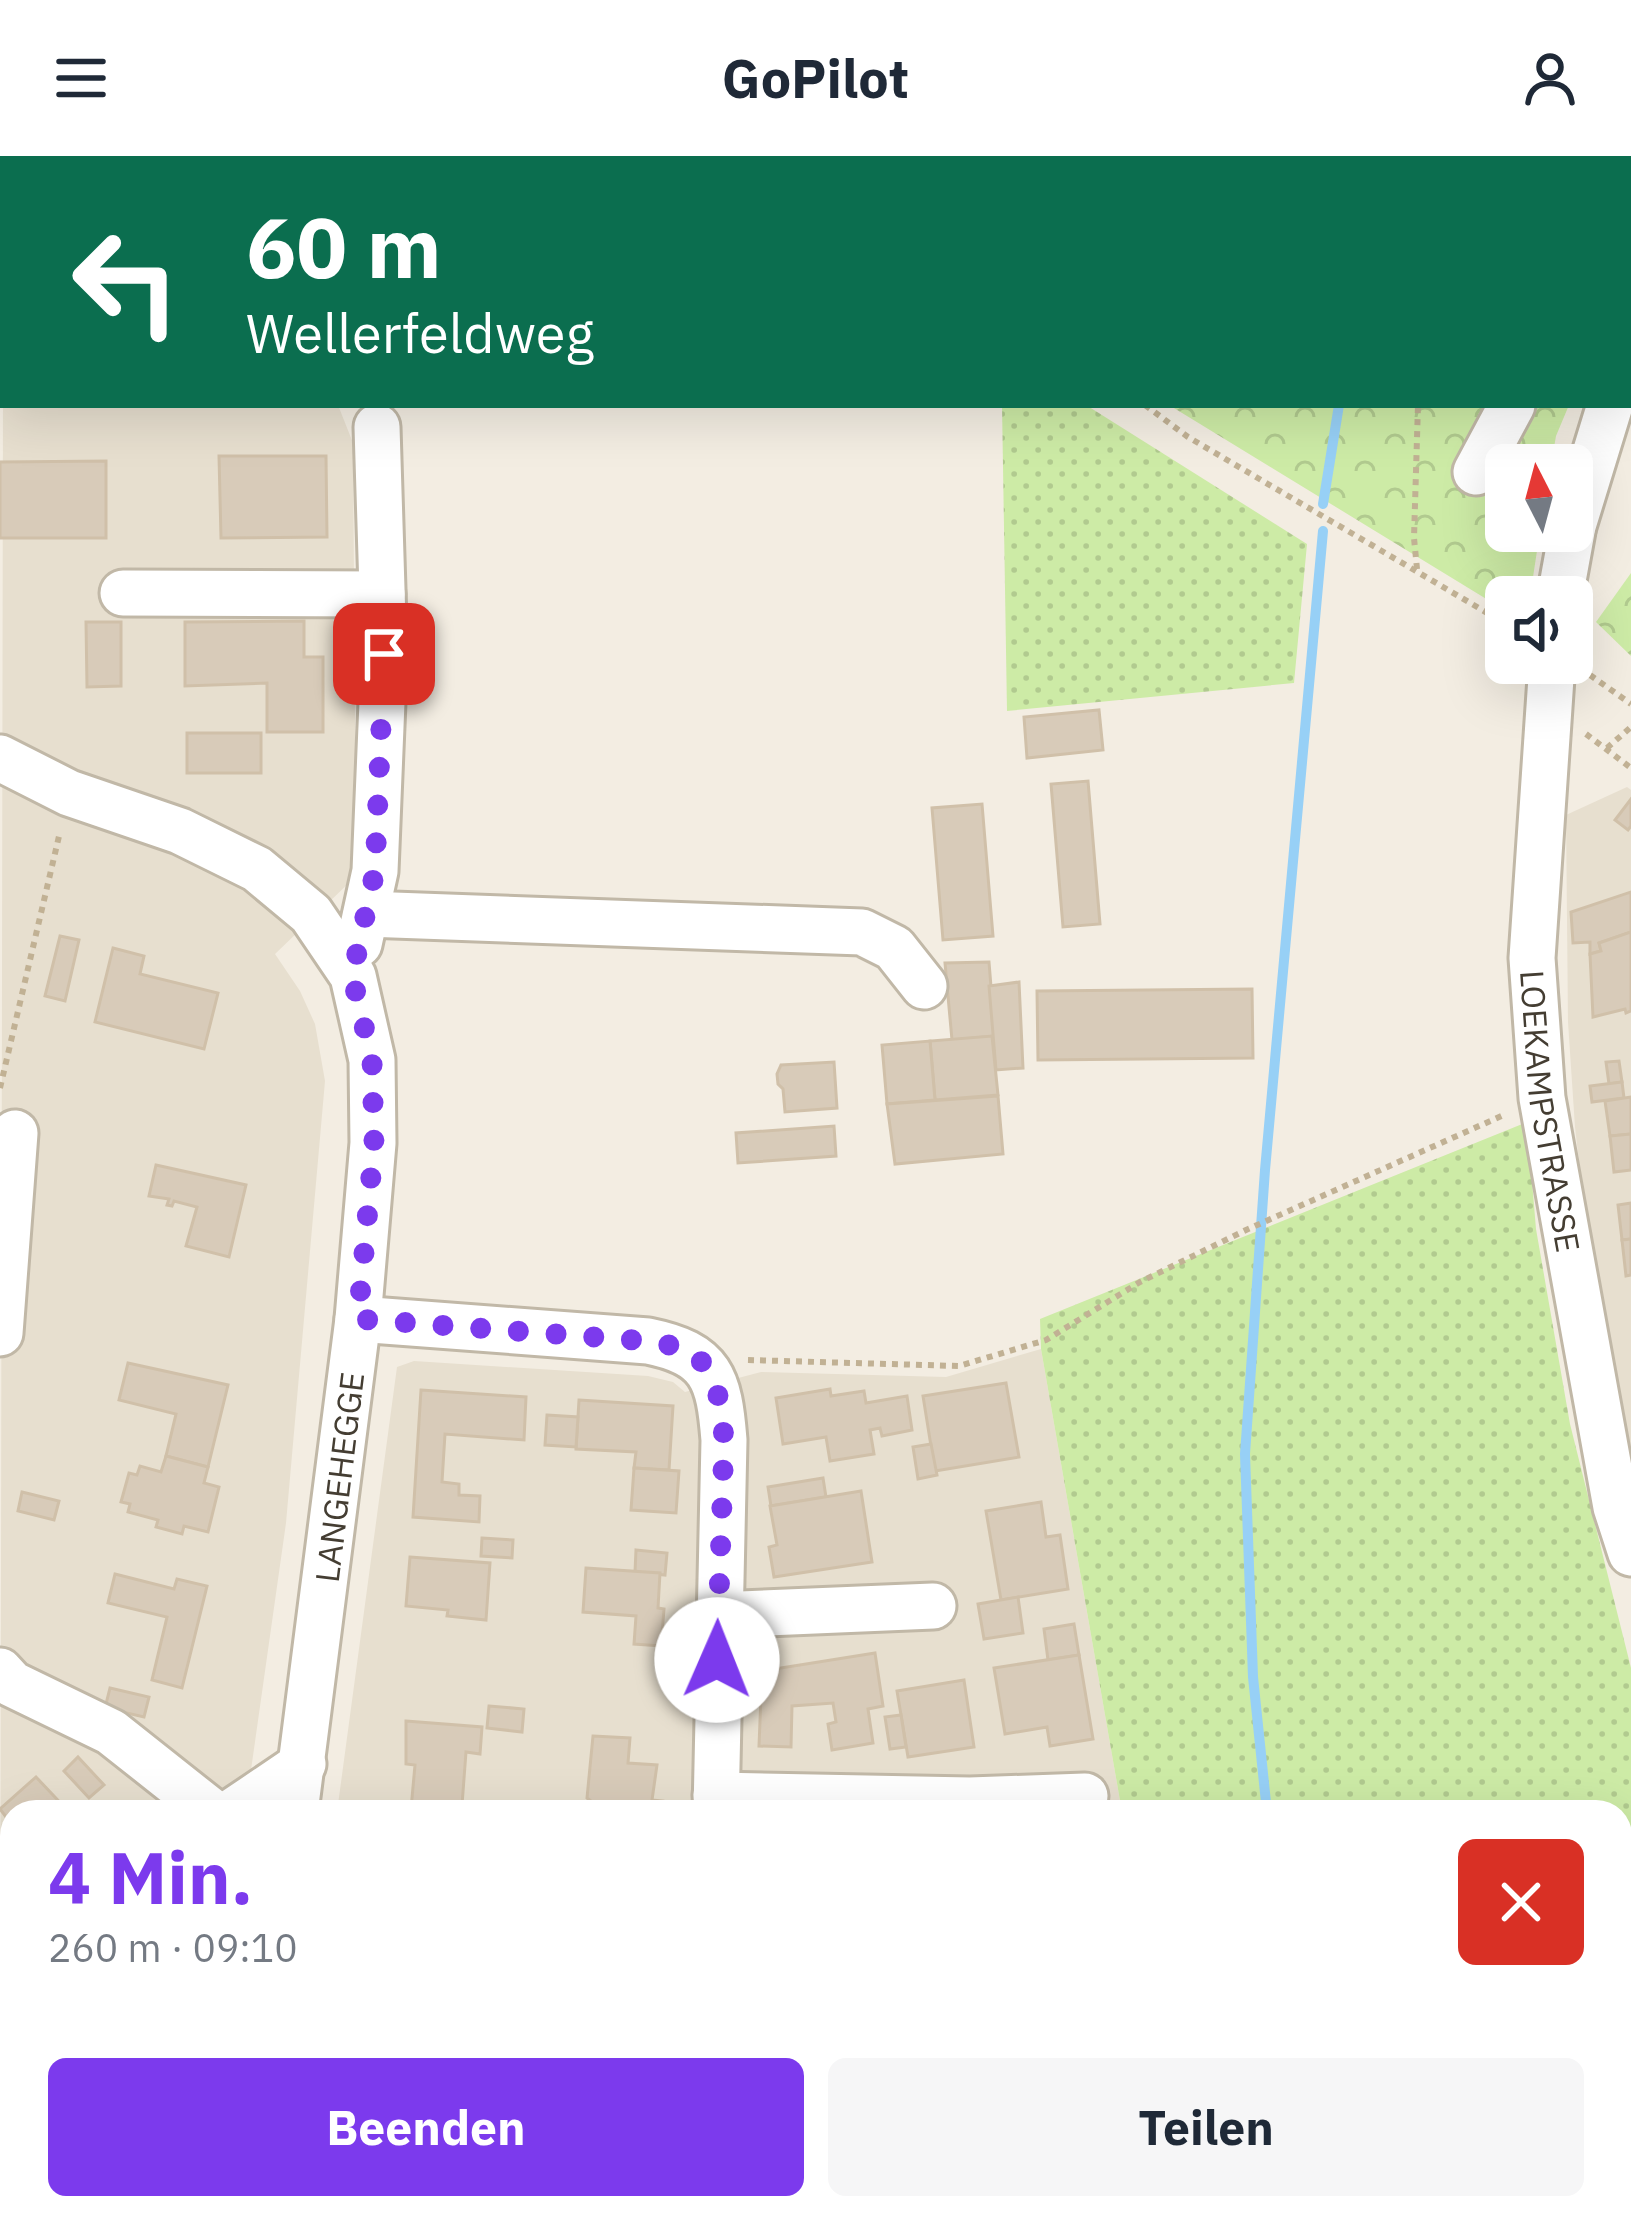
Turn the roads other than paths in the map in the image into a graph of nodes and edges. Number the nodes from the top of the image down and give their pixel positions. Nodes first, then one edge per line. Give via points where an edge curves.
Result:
1 (1510, 408) edge
2 (1609, 408) edge
3 (377, 427) dead end
4 (1593, 461) edge
5 (1476, 472) dead end
6 (122, 593) dead end
7 (382, 594) junction
8 (1567, 684) edge
9 (0, 758) edge
10 (366, 914) junction
11 (352, 976) junction
12 (924, 986) dead end
13 (15, 1133) dead end
14 (358, 1319) junction
15 (0, 1333) edge
16 (1631, 1553) edge
17 (933, 1606) dead end
18 (717, 1615) junction
19 (0, 1671) edge
20 (303, 1764) junction
21 (1084, 1796) dead end
22 (197, 1800) edge
23 (250, 1800) edge
24 (297, 1800) edge
25 (716, 1800) edge
26 (970, 1800) edge

1 - 5 street
2 - 4 street
3 - 7 street, LANGEHEGGE
6 - 7 street
7 - 10 street, LANGEHEGGE via 375,871
8 - 16 street, LOEKAMPSTRASSE via 1532,958 1542,1098 1616,1508
9 - 11 street, LANGEHEGGE via 257,869 310,914
10 - 11 street, LANGEHEGGE
10 - 12 street via 862,932 894,948
11 - 14 street, LANGEHEGGE via 372,1060
13 - 15 street
14 - 18 street via 685,1348 703,1363 721,1402
14 - 20 street, LANGEHEGGE
17 - 18 street
18 - 25 street
19 - 22 street via 111,1732
20 - 23 street
20 - 24 street, LANGEHEGGE
21 - 26 street

